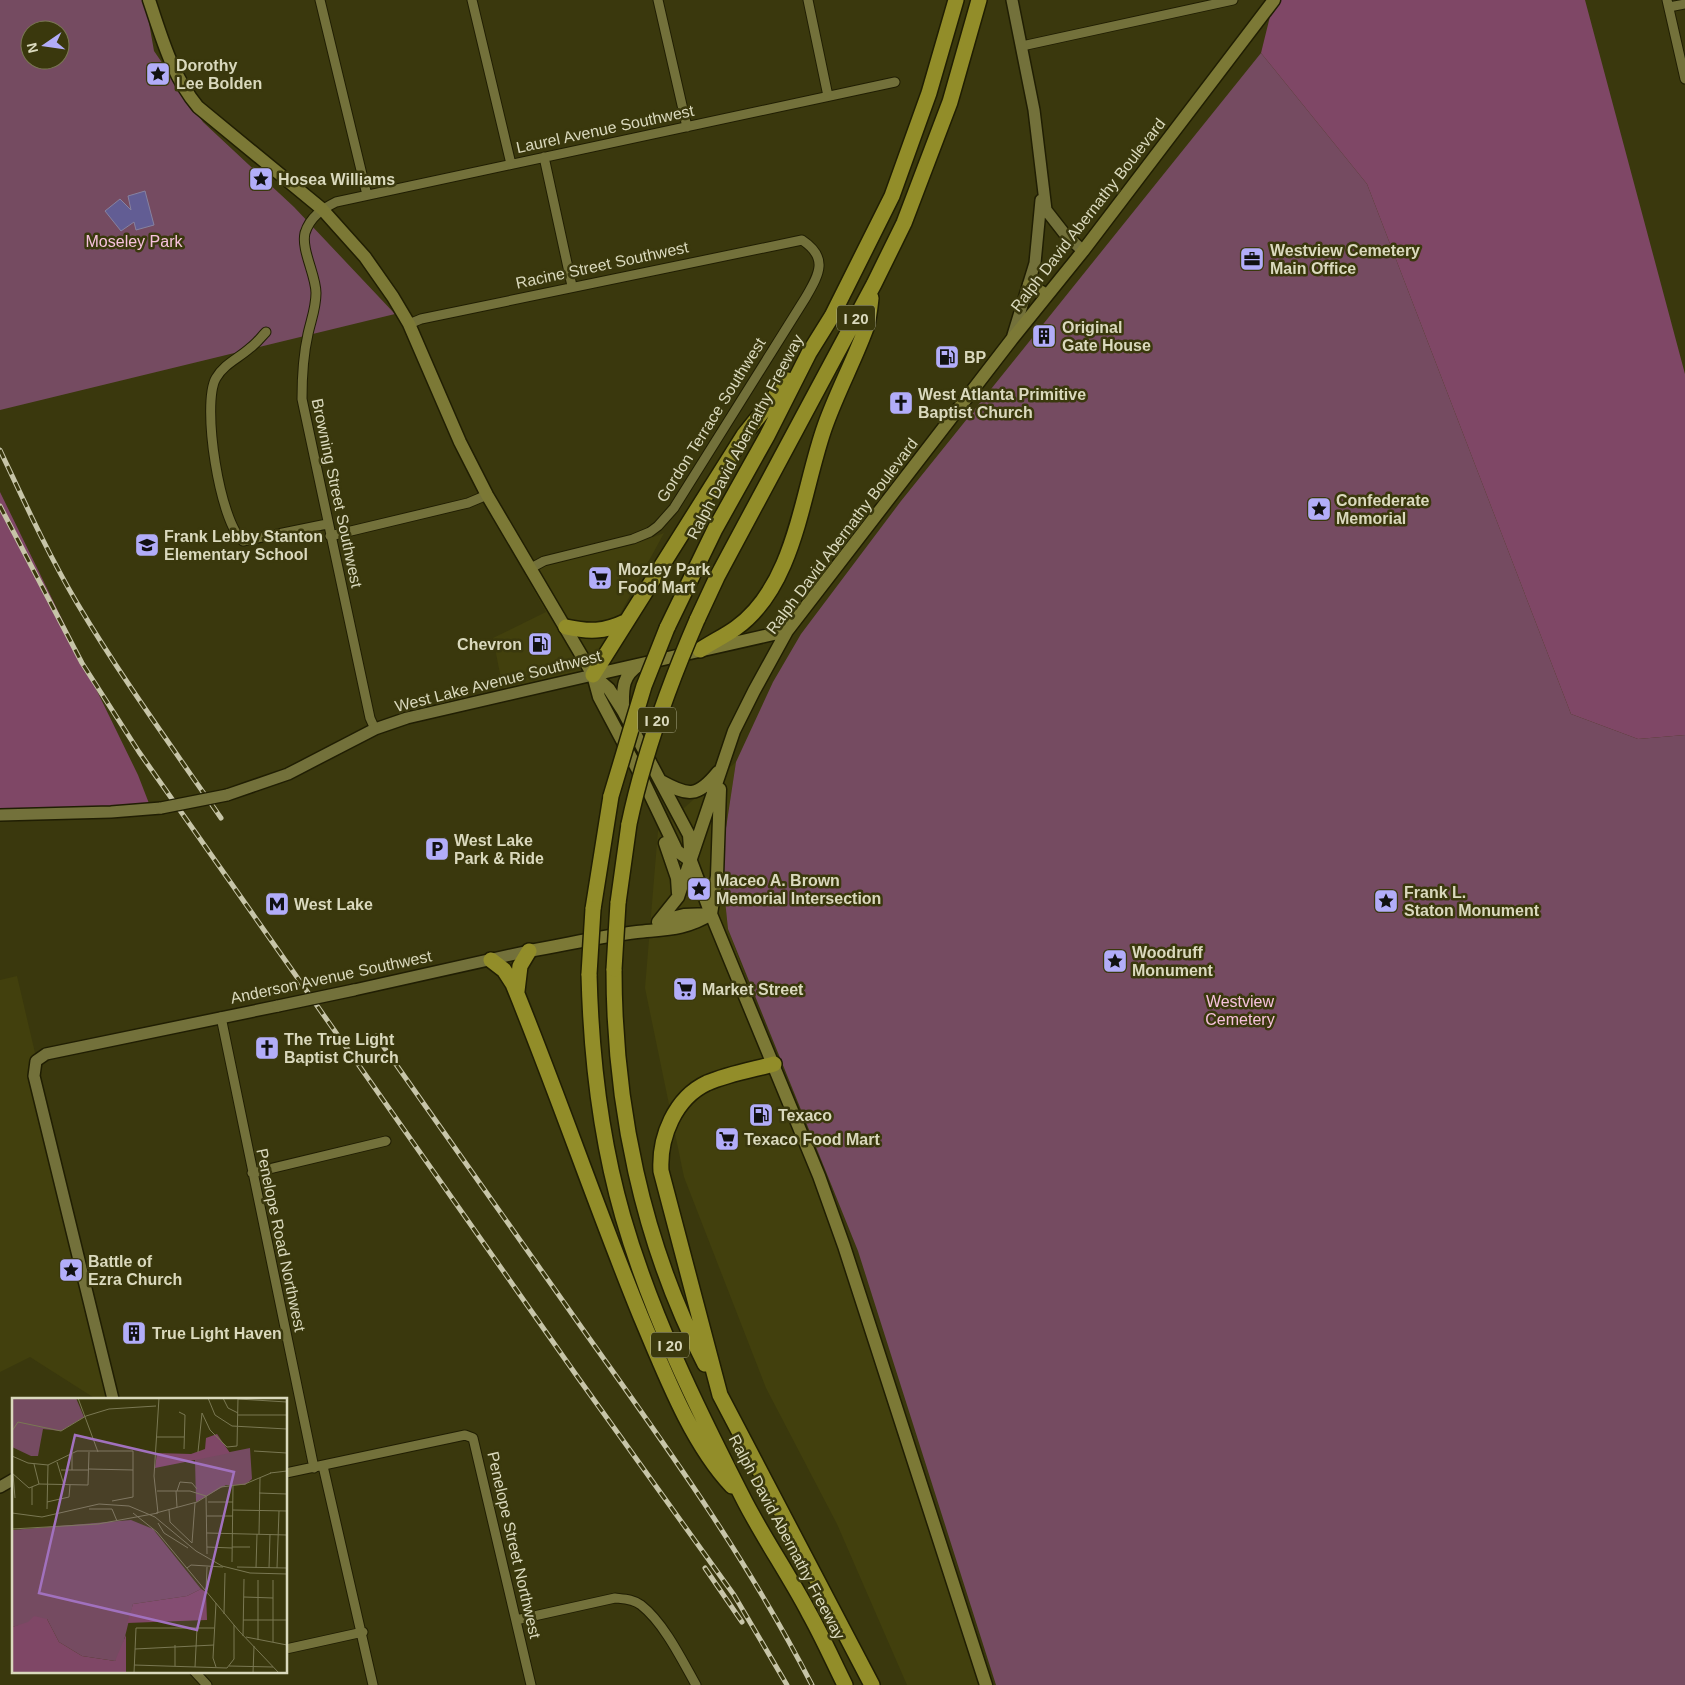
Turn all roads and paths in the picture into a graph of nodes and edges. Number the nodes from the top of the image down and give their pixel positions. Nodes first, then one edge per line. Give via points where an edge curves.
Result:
1 (149, 0) edge
2 (320, 0) edge
3 (472, 0) edge
4 (658, 0) edge
5 (808, 0) edge
6 (956, 0) edge
7 (979, 0) edge
8 (1012, 0) edge
9 (1234, 0) edge
10 (1274, 0) edge
11 (1668, 4) edge
12 (1685, 4) edge
13 (1022, 46) junction
14 (1685, 79) edge
15 (895, 82) dead end
16 (828, 96) junction
17 (687, 127) junction
18 (544, 157) junction
19 (511, 164) junction
20 (1042, 191) junction
21 (367, 195) junction
22 (322, 209) junction
23 (802, 240) joint
24 (1084, 251) junction
25 (874, 284) junction
26 (1029, 285) junction
27 (572, 286) junction
28 (1047, 294) junction
29 (409, 324) junction
30 (266, 332) dead end
31 (1012, 339) junction
32 (809, 353) junction
33 (487, 495) junction
34 (328, 524) junction
35 (330, 536) junction
36 (531, 568) junction
37 (625, 622) junction
38 (566, 628) junction
39 (788, 631) junction
40 (700, 650) junction
41 (640, 664) junction
42 (593, 675) junction
43 (623, 711) junction
44 (375, 729) junction
45 (721, 768) junction
46 (661, 781) junction
47 (0, 815) edge
48 (691, 861) junction
49 (678, 897) junction
50 (711, 914) junction
51 (658, 922) junction
52 (637, 932) junction
53 (529, 952) junction
54 (491, 960) junction
55 (517, 993) junction
56 (220, 1017) junction
57 (774, 1064) junction
58 (386, 1141) dead end
59 (252, 1173) junction
60 (720, 1395) junction
61 (113, 1398) edge
62 (318, 1467) junction
63 (288, 1473) edge
64 (12, 1480) edge
65 (0, 1487) edge
66 (743, 1498) junction
67 (516, 1620) junction
68 (363, 1632) junction
69 (288, 1649) edge
70 (198, 1672) edge
71 (528, 1684) edge
72 (206, 1685) edge
73 (373, 1685) edge
74 (696, 1685) edge
75 (845, 1685) edge
76 (872, 1685) edge
77 (986, 1685) edge

1 - 22 main road via 174,73 198,107
2 - 21 street
3 - 19 street
4 - 17 street
5 - 16 street
6 - 32 highway, Ralph David Abernathy Freeway / I 20 via 929,93 892,196 832,316
7 - 25 highway, I 20 via 966,53 933,151 904,223
8 - 13 street
9 - 13 street
10 - 24 main road, Ralph David Abernathy Boulevard
11 - 12 street
11 - 14 street
13 - 20 street via 1038,134
15 - 16 street, Laurel Avenue Southwest
16 - 17 street, Laurel Avenue Southwest
17 - 18 street, Laurel Avenue Southwest
18 - 19 street, Laurel Avenue Southwest
18 - 27 street
19 - 21 street, Laurel Avenue Southwest
20 - 24 street via 1046,210 1053,221
20 - 26 street via 1035,263
21 - 22 street, Laurel Avenue Southwest via 336,202
22 - 29 main road via 365,257
22 - 34 street, Browning Street Southwest via 310,220 305,236 316,292 302,366 302,399
23 - 27 street, Racine Street Southwest
23 - 36 street, Gordon Terrace Southwest via 816,253 820,262 815,281 674,508 650,532 544,561
24 - 28 main road, Ralph David Abernathy Boulevard
25 - 40 highway via 867,326 820,437 786,559 752,613 737,627
25 - 60 highway, I 20, bridge via 721,569 697,620 652,735 629,824 618,903 614,969 618,1069 638,1185 676,1297
26 - 28 main road
26 - 31 street
27 - 29 street, Racine Street Southwest via 421,318
28 - 31 main road, Ralph David Abernathy Boulevard
29 - 33 main road via 460,442
30 - 34 street via 252,347 223,368 210,391 214,456 229,519 236,536 243,541
31 - 39 main road, Ralph David Abernathy Boulevard
32 - 37 highway via 744,435
32 - 66 highway, Ralph David Abernathy Freeway / I 20, bridge via 715,529 667,628 644,686 611,796 593,908 589,974 596,1089 622,1216 662,1326
33 - 35 street via 468,503
33 - 36 main road
34 - 35 street, Browning Street Southwest
35 - 44 street, Browning Street Southwest
36 - 38 main road
37 - 38 highway via 609,630 592,632
37 - 42 highway
38 - 42 main road
39 - 40 main road, West Lake Avenue Southwest
39 - 45 main road, Ralph David Abernathy Boulevard via 734,731
40 - 41 main road, West Lake Avenue Southwest
41 - 42 main road, West Lake Avenue Southwest
41 - 43 main road via 624,681
42 - 43 main road via 609,689
42 - 44 street, West Lake Avenue Southwest via 407,718
42 - 48 main road via 599,697 676,851
42 - 49 main road via 593,700 664,841 677,878
43 - 46 main road
44 - 47 street, West Lake Avenue Southwest, bridge via 288,774 227,795 161,808
45 - 46 main road via 708,784 692,793
45 - 48 main road, Ralph David Abernathy Boulevard
45 - 50 main road via 717,876
46 - 48 main road via 689,835
48 - 49 main road, Ralph David Abernathy Boulevard
48 - 50 main road
49 - 51 main road, Ralph David Abernathy Boulevard
50 - 51 main road, Anderson Avenue Southwest via 684,915
50 - 52 main road, Anderson Avenue Southwest via 696,924
50 - 57 main road
51 - 52 main road, Anderson Avenue Southwest
52 - 53 main road, Anderson Avenue Southwest
53 - 54 street, Anderson Avenue Southwest
53 - 55 highway via 520,966
54 - 55 highway via 509,976
54 - 56 street, Anderson Avenue Southwest, bridge
55 - 66 highway via 622,1269 670,1383 714,1468
56 - 59 street, Penelope Road Northwest
56 - 61 street, Anderson Avenue Southwest via 46,1054 36,1061 34,1076
57 - 60 highway via 704,1084 674,1114 661,1151 666,1194
57 - 77 main road via 844,1246
58 - 59 street
59 - 62 street, Penelope Road Northwest
60 - 76 highway, I 20
62 - 63 street, Penelope Street Northwest
62 - 67 street, Penelope Street Northwest via 465,1435 473,1438
62 - 68 street, Penelope Road Northwest
64 - 65 street
66 - 75 highway, Ralph David Abernathy Freeway / I 20 via 809,1613
67 - 71 street, Penelope Street Northwest
67 - 74 street via 615,1598 630,1599 641,1605 660,1627
68 - 69 street
68 - 73 street, Penelope Road Northwest
70 - 72 street

